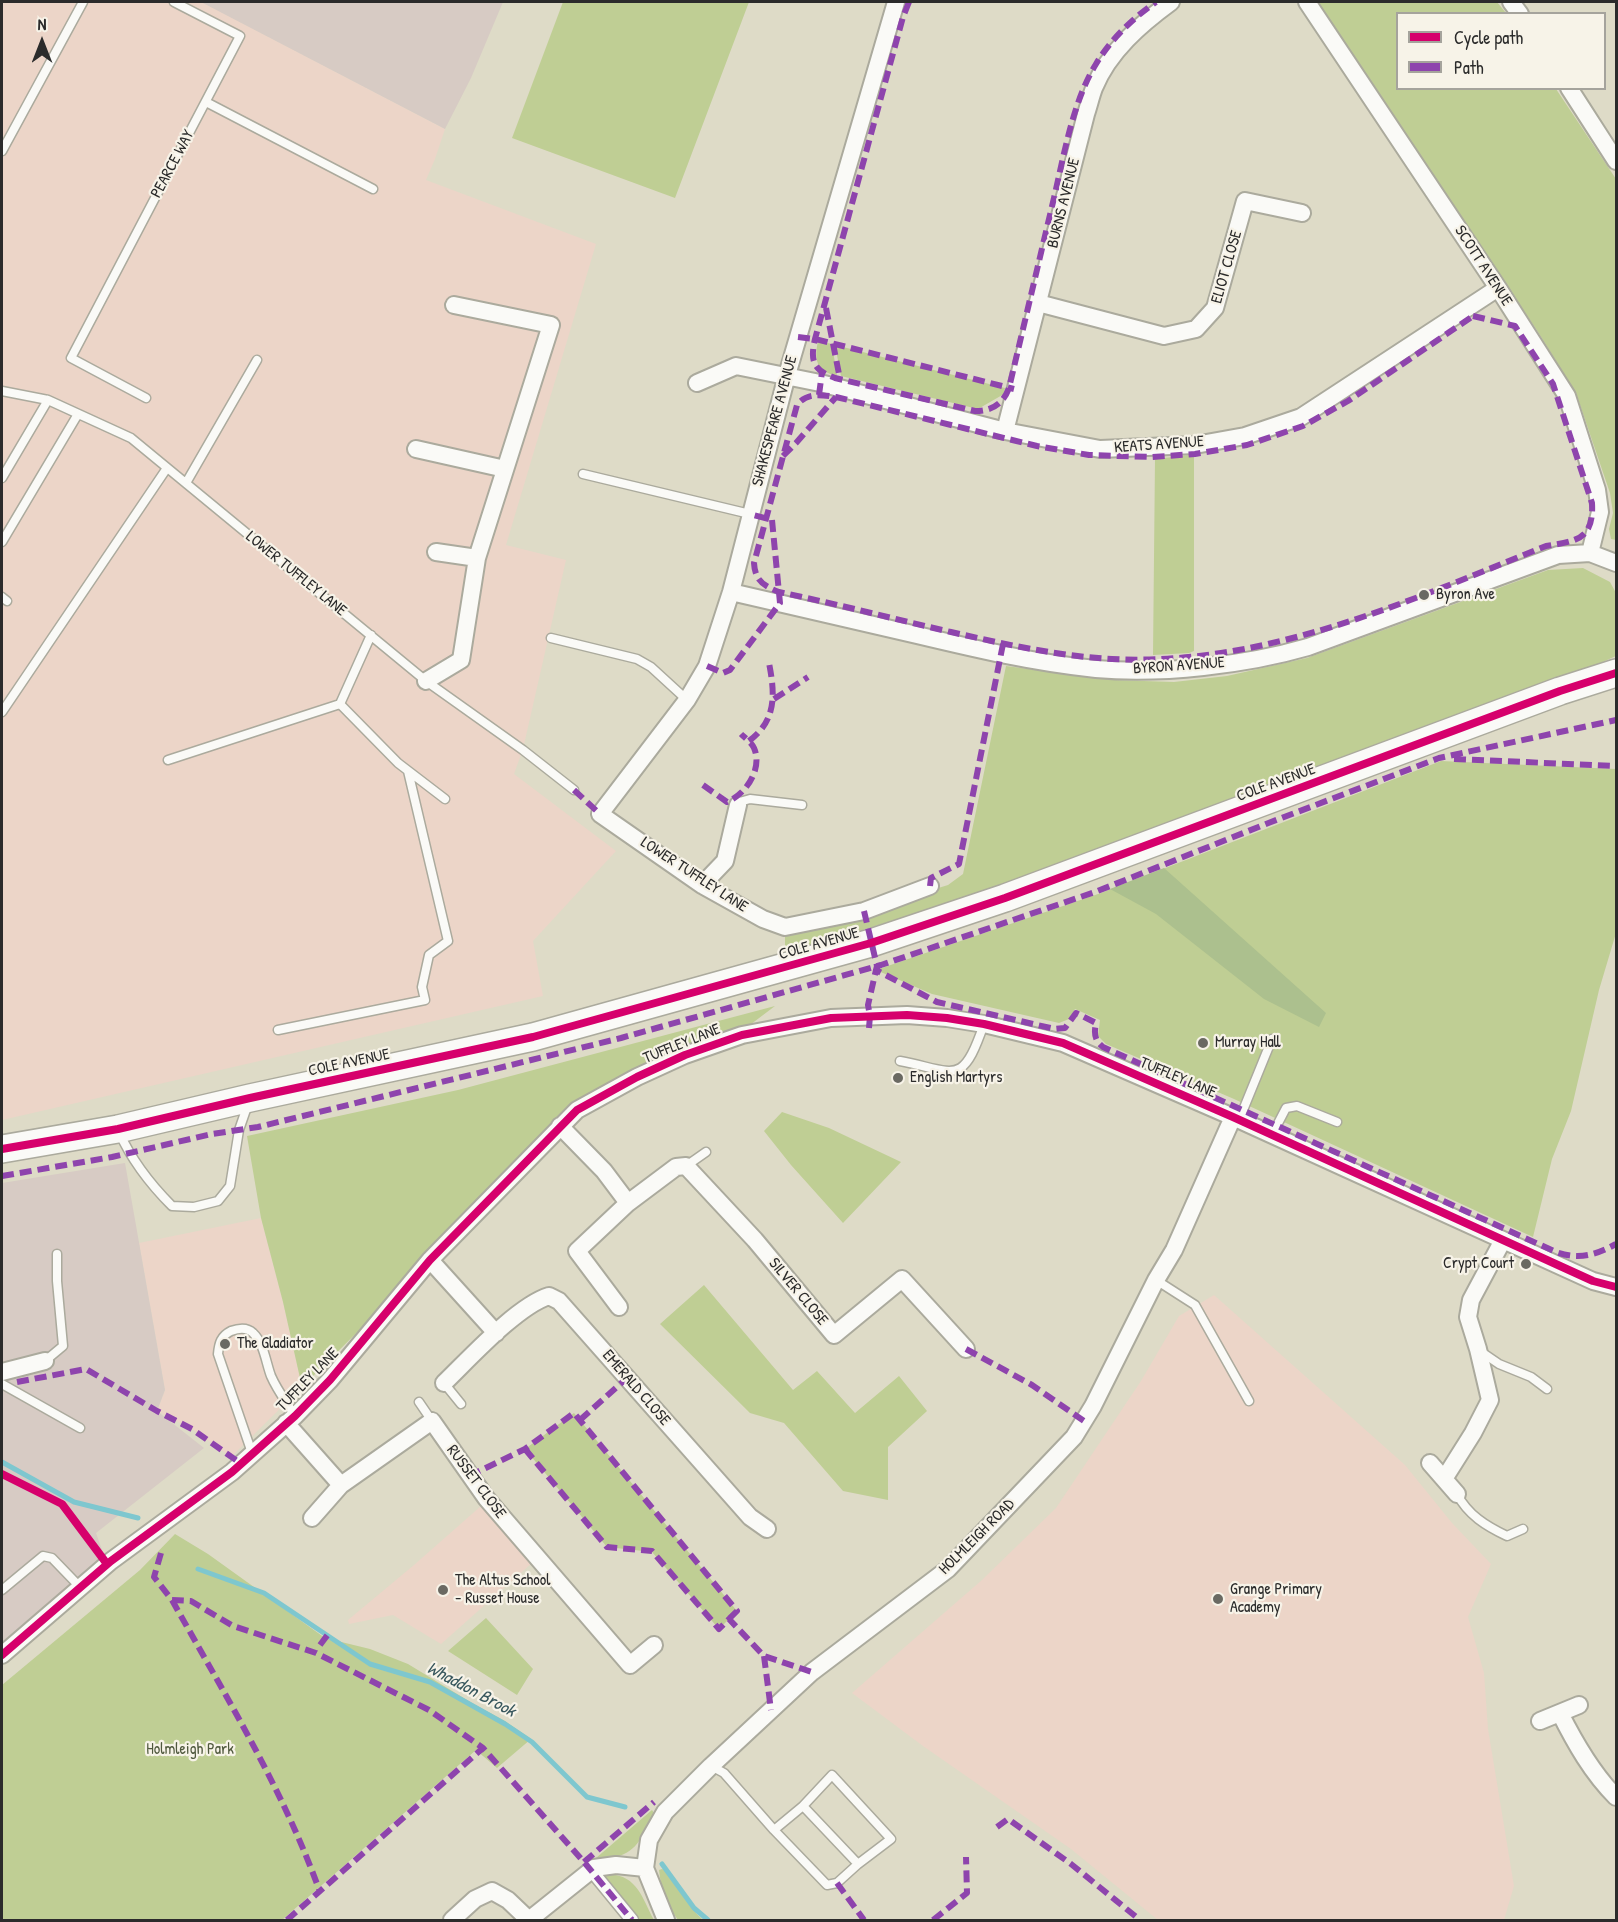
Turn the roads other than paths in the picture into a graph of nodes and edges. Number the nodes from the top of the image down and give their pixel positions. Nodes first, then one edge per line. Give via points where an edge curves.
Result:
1 (83, 2) edge
2 (174, 2) edge
3 (896, 2) edge
4 (1171, 2) edge
5 (1307, 2) edge
6 (1571, 90) edge
7 (206, 102) junction
8 (1611, 140) edge
9 (2, 151) edge
10 (1617, 161) edge
11 (373, 189) dead end
12 (1302, 213) dead end
13 (1498, 288) junction
14 (1038, 303) junction
15 (454, 305) dead end
16 (256, 360) dead end
17 (787, 375) junction
18 (697, 383) dead end
19 (2, 391) edge
20 (147, 398) dead end
21 (48, 400) junction
22 (78, 414) junction
23 (1005, 431) junction
24 (416, 449) dead end
25 (167, 468) junction
26 (506, 469) junction
27 (583, 474) dead end
28 (2, 475) edge
29 (186, 483) junction
30 (750, 514) junction
31 (2, 542) edge
32 (436, 552) dead end
33 (1590, 553) junction
34 (477, 558) junction
35 (1617, 562) edge
36 (731, 592) junction
37 (371, 635) junction
38 (551, 638) dead end
39 (1617, 673) edge
40 (426, 681) junction
41 (687, 700) junction
42 (340, 704) junction
43 (2, 712) edge
44 (168, 760) dead end
45 (408, 771) junction
46 (574, 790) dead end
47 (445, 799) dead end
48 (802, 805) dead end
49 (738, 806) joint
50 (600, 814) joint
51 (702, 885) junction
52 (930, 886) dead end
53 (984, 1024) junction
54 (278, 1030) dead end
55 (1272, 1039) dead end
56 (900, 1061) dead end
57 (250, 1098) junction
58 (1236, 1118) junction
59 (1337, 1122) dead end
60 (560, 1126) junction
61 (118, 1129) junction
62 (1272, 1135) junction
63 (2, 1149) edge
64 (706, 1152) dead end
65 (686, 1166) junction
66 (628, 1203) junction
67 (1503, 1240) junction
68 (57, 1254) dead end
69 (430, 1260) junction
70 (1156, 1280) junction
71 (1617, 1287) edge
72 (619, 1307) dead end
73 (496, 1333) junction
74 (966, 1349) dead end
75 (1478, 1349) junction
76 (45, 1361) joint
77 (2, 1372) edge
78 (444, 1383) joint
79 (2, 1384) edge
80 (1546, 1389) dead end
81 (1249, 1401) dead end
82 (418, 1402) dead end
83 (460, 1404) dead end
84 (291, 1419) junction
85 (432, 1421) junction
86 (80, 1428) dead end
87 (252, 1453) junction
88 (1430, 1463) dead end
89 (1444, 1479) junction
90 (341, 1485) junction
91 (1457, 1494) joint
92 (312, 1518) dead end
93 (767, 1529) dead end
94 (1523, 1529) dead end
95 (80, 1587) junction
96 (2, 1590) edge
97 (654, 1645) dead end
98 (2, 1654) edge
99 (1579, 1705) dead end
100 (1560, 1713) junction
101 (1540, 1721) dead end
102 (711, 1766) junction
103 (1617, 1797) edge
104 (803, 1806) junction
105 (774, 1830) junction
106 (858, 1864) junction
107 (645, 1868) junction
108 (591, 1870) junction
109 (452, 1920) edge
110 (529, 1920) edge
111 (632, 1920) edge
112 (666, 1920) edge

1 - 9 lane
2 - 7 lane, PEARCE WAY via 240,36
3 - 17 street, SHAKESPEARE AVENUE
4 - 14 street, BURNS AVENUE via 1130,35 1095,86
5 - 13 street, SCOTT AVENUE
6 - 8 street
7 - 11 lane
7 - 20 lane, PEARCE WAY via 71,358
8 - 10 street
12 - 14 street, ELIOT CLOSE via 1245,201 1215,308 1196,330 1164,336
13 - 23 street, KEATS AVENUE via 1301,417 1245,436 1195,445 1100,449
13 - 33 street, SCOTT AVENUE via 1567,396 1597,490 1600,512
14 - 23 street, BURNS AVENUE
15 - 26 street via 551,325
16 - 29 lane
17 - 18 street, KEATS AVENUE via 735,366
17 - 23 street, KEATS AVENUE
17 - 30 street, SHAKESPEARE AVENUE
19 - 21 lane, LOWER TUFFLEY LANE
21 - 22 lane, LOWER TUFFLEY LANE
21 - 28 lane
22 - 25 lane, LOWER TUFFLEY LANE via 131,438
22 - 31 lane
24 - 26 street
25 - 29 lane, LOWER TUFFLEY LANE
25 - 43 lane
26 - 34 street
27 - 30 lane
29 - 37 lane, LOWER TUFFLEY LANE
30 - 36 street, SHAKESPEARE AVENUE
32 - 34 street
33 - 35 street, BYRON AVENUE
33 - 36 street, BYRON AVENUE via 1558,555 1281,655 1151,670 1098,669 1001,655
34 - 40 street via 461,660
36 - 41 street, SHAKESPEARE AVENUE via 707,666
37 - 40 lane, LOWER TUFFLEY LANE
37 - 42 lane
38 - 41 lane via 637,659
39 - 57 highway, COLE AVENUE via 1005,898 872,943 533,1037
40 - 46 lane, LOWER TUFFLEY LANE
41 - 50 street, SHAKESPEARE AVENUE
42 - 44 lane
42 - 45 lane
45 - 47 lane
45 - 54 lane via 448,941 429,955 422,987 425,1000
48 - 49 lane via 750,799
49 - 51 street via 725,861
50 - 51 street, LOWER TUFFLEY LANE
51 - 52 street, LOWER TUFFLEY LANE via 785,927 864,911
53 - 56 lane via 971,1058 959,1069 949,1072
53 - 58 street, TUFFLEY LANE via 1063,1043
53 - 60 street, TUFFLEY LANE via 907,1015 870,1016 831,1018 742,1035 637,1077 577,1110
55 - 58 lane
57 - 61 highway, COLE AVENUE
57 - 61 lane via 239,1130 231,1186 218,1201 194,1207 172,1206 155,1190 128,1153
58 - 62 street, TUFFLEY LANE
58 - 70 street, HOLMLEIGH ROAD
59 - 62 lane via 1297,1106 1286,1107
60 - 66 street via 604,1171
60 - 69 street, TUFFLEY LANE
61 - 63 highway, COLE AVENUE
62 - 67 street, TUFFLEY LANE
64 - 65 lane
65 - 66 street via 676,1167
65 - 74 street, SILVER CLOSE via 755,1240 834,1335 902,1279
66 - 72 street via 577,1251
67 - 71 street, TUFFLEY LANE via 1593,1281
67 - 75 street via 1471,1300 1468,1317
68 - 76 lane via 63,1346
69 - 73 street
69 - 84 street, TUFFLEY LANE via 330,1380
70 - 81 lane via 1195,1305
70 - 102 street, HOLMLEIGH ROAD via 1074,1437 948,1569 812,1672
73 - 78 street, EMERALD CLOSE
73 - 93 street, EMERALD CLOSE via 538,1299 549,1296 559,1301 750,1517
75 - 80 lane
75 - 89 street via 1490,1400
76 - 77 street
78 - 83 lane, EMERALD CLOSE
79 - 86 lane
82 - 85 lane
84 - 87 street, TUFFLEY LANE
84 - 87 lane via 254,1334 241,1329 224,1336 218,1354
84 - 90 street
85 - 90 street
85 - 97 street, RUSSET CLOSE via 486,1498 630,1665
87 - 95 street, TUFFLEY LANE
88 - 89 street
89 - 91 street
90 - 92 street
91 - 94 lane via 1463,1506 1484,1524 1507,1536
95 - 96 lane via 52,1558 43,1556
95 - 98 street, TUFFLEY LANE
99 - 100 street
100 - 101 street
100 - 103 street via 1579,1750
102 - 105 lane via 724,1773
102 - 107 street, HOLMLEIGH ROAD via 665,1812 649,1840
104 - 105 lane
104 - 106 lane
104 - 106 lane via 832,1775 891,1839
105 - 106 lane via 827,1885 837,1883
107 - 108 street via 616,1865
107 - 112 street
108 - 110 street
108 - 111 street
109 - 110 street via 475,1899 492,1891

